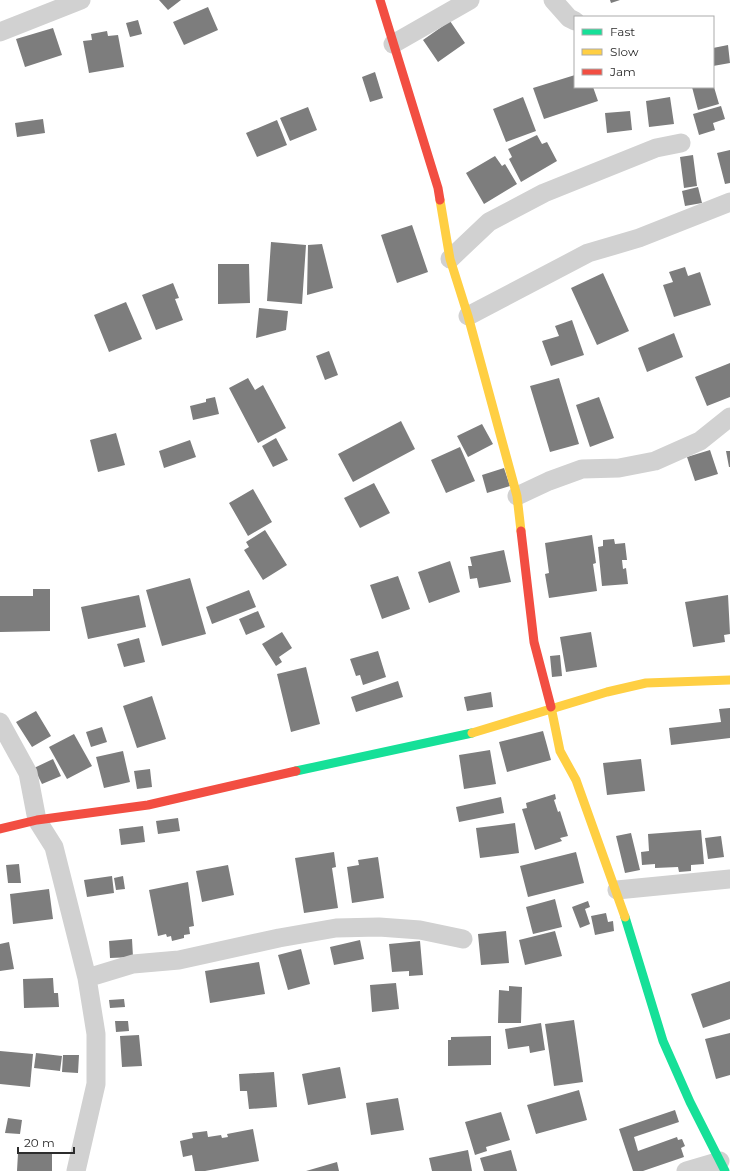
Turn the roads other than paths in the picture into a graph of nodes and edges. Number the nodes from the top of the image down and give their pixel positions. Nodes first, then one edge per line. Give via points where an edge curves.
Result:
1 (81, 0) edge
2 (380, 0) edge
3 (470, 0) edge
4 (553, 0) edge
5 (574, 20) edge
6 (0, 32) edge
7 (393, 44) junction
8 (681, 143) dead end
9 (730, 202) edge
10 (450, 259) junction
11 (468, 316) junction
12 (730, 417) edge
13 (516, 496) junction
14 (730, 680) edge
15 (552, 710) junction
16 (0, 722) edge
17 (37, 820) junction
18 (0, 829) edge
19 (730, 879) edge
20 (617, 890) junction
21 (463, 938) dead end
22 (87, 978) junction
23 (723, 1166) edge
24 (76, 1171) edge
25 (686, 1171) edge

1 - 6 street
2 - 7 street
3 - 7 street
4 - 5 street
7 - 10 street via 438,188
8 - 10 street via 656,148 544,193 489,222
9 - 11 street via 639,238 588,253
10 - 11 street
11 - 13 street
12 - 13 street via 700,441 655,461 619,468 582,469
13 - 15 street via 534,642
14 - 15 street via 646,683 607,692
15 - 17 street via 468,734 148,805
15 - 20 street via 560,751 576,780
16 - 17 street via 28,773
17 - 18 street
17 - 22 street via 54,848
19 - 20 street
20 - 23 street via 663,1041 690,1102
21 - 22 street via 420,930 379,927 336,928 179,960 133,964
22 - 24 street via 96,1034 96,1084
23 - 25 street

